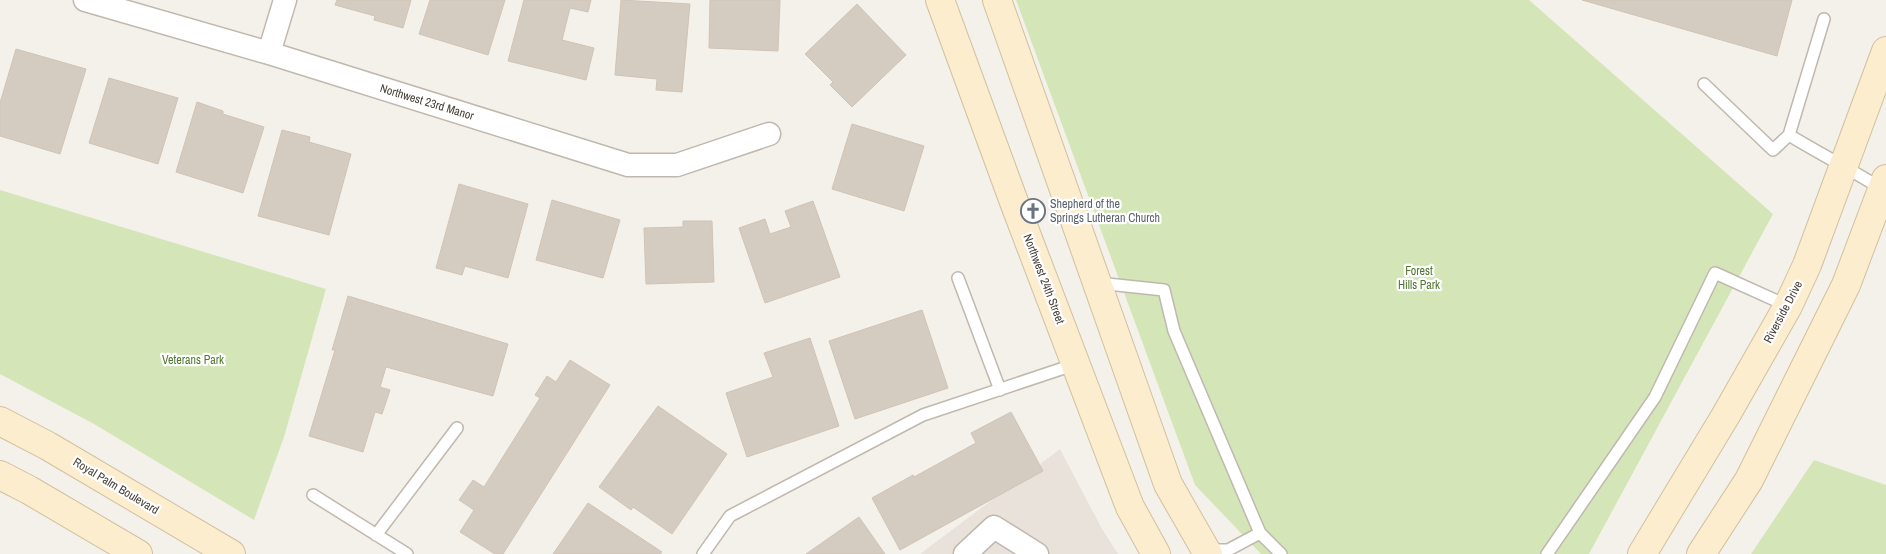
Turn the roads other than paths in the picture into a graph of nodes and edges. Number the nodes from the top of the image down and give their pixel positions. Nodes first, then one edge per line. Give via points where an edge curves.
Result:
1 (85, 0) edge
2 (285, 0) edge
3 (940, 0) edge
4 (997, 0) edge
5 (1824, 19) dead end
6 (1886, 51) edge
7 (269, 53) junction
8 (1704, 84) dead end
9 (769, 134) dead end
10 (1789, 135) junction
11 (1844, 165) junction
12 (1885, 186) edge
13 (958, 278) dead end
14 (1096, 282) junction
15 (1788, 306) junction
16 (1076, 364) junction
17 (1000, 390) junction
18 (0, 421) edge
19 (457, 428) dead end
20 (0, 475) edge
21 (312, 495) dead end
22 (1260, 533) junction
23 (376, 535) junction
24 (1202, 553) edge
25 (138, 554) edge
26 (230, 554) edge
27 (407, 554) edge
28 (703, 554) edge
29 (965, 554) edge
30 (1037, 554) edge
31 (1156, 554) edge
32 (1281, 554) edge
33 (1547, 554) edge
34 (1642, 554) edge
35 (1701, 554) edge

1 - 7 street, Northwest 23rd Manor
2 - 7 street
3 - 16 street, Northwest 24th Street
4 - 14 street
5 - 10 lane
6 - 11 street, Riverside Drive
7 - 9 street, Northwest 23rd Manor via 628,165 677,165
8 - 10 lane via 1773,150
10 - 11 lane
11 - 12 lane
11 - 15 street, Riverside Drive via 1807,266
12 - 35 street via 1846,285 1749,480
13 - 17 lane
14 - 22 lane via 1164,290 1174,331
14 - 24 street via 1168,484
15 - 33 lane via 1715,274 1655,397
15 - 34 street, Riverside Drive
16 - 17 lane
16 - 31 street, Northwest 24th Street via 1130,507
17 - 28 lane via 923,415 730,516
18 - 26 street, Royal Palm Boulevard
19 - 23 lane
20 - 25 street
21 - 23 lane
22 - 24 lane via 1228,550
22 - 32 lane
23 - 27 lane
29 - 30 street via 994,527

